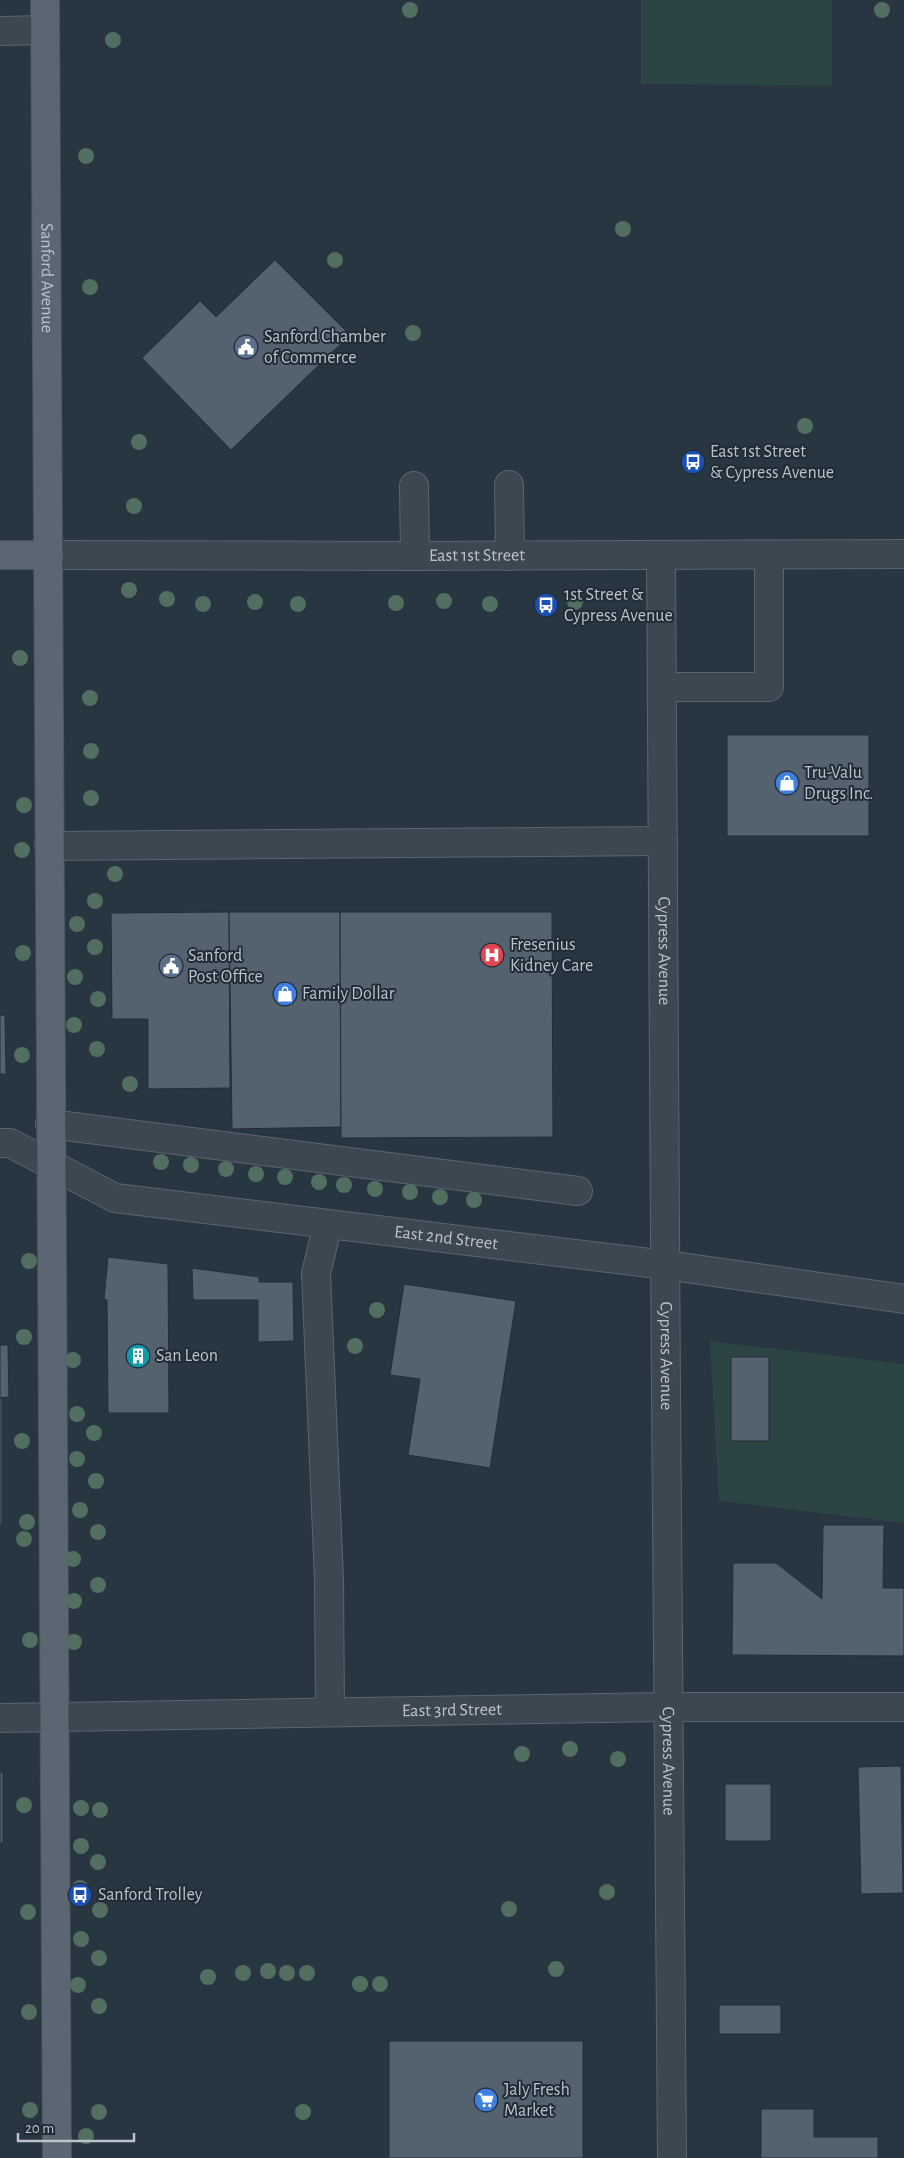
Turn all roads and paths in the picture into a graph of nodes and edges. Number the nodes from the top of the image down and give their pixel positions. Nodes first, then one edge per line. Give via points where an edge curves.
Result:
1 (45, 0) edge
2 (45, 30) junction
3 (0, 31) edge
4 (509, 485) dead end
5 (414, 486) dead end
6 (769, 554) junction
7 (904, 554) edge
8 (0, 555) edge
9 (49, 555) junction
10 (661, 555) junction
11 (415, 556) junction
12 (510, 556) junction
13 (662, 687) junction
14 (664, 841) junction
15 (49, 846) junction
16 (50, 1124) junction
17 (0, 1143) edge
18 (50, 1165) junction
19 (578, 1191) dead end
20 (328, 1224) junction
21 (666, 1265) junction
22 (904, 1299) edge
23 (666, 1707) junction
24 (904, 1707) edge
25 (330, 1712) junction
26 (55, 1717) junction
27 (0, 1718) edge
28 (57, 2158) edge
29 (672, 2158) edge

1 - 2 main road, Sanford Avenue
2 - 3 street
2 - 9 main road, Sanford Avenue
4 - 12 street
5 - 11 street
6 - 7 street, East 1st Street
6 - 10 street, East 1st Street
6 - 13 street via 769,687
8 - 9 main road
9 - 11 street, East 1st Street
9 - 15 main road, Sanford Avenue
10 - 12 street, East 1st Street
10 - 13 street, Cypress Avenue
11 - 12 street, East 1st Street
13 - 14 street, Cypress Avenue
14 - 15 street
14 - 21 street, Cypress Avenue
15 - 16 main road, Sanford Avenue
16 - 18 main road, Sanford Avenue
16 - 19 street
17 - 18 street, East 2nd Street via 10,1143
18 - 20 street, East 2nd Street via 115,1198
18 - 26 main road, Sanford Avenue
20 - 21 street, East 2nd Street
20 - 25 street via 316,1273 329,1580
21 - 22 street, East 2nd Street
21 - 23 street, Cypress Avenue
23 - 24 street, East 3rd Street
23 - 25 street, East 3rd Street
23 - 29 street, Cypress Avenue
25 - 26 street, East 3rd Street
26 - 27 street, East 3rd Street
26 - 28 main road, Sanford Avenue

